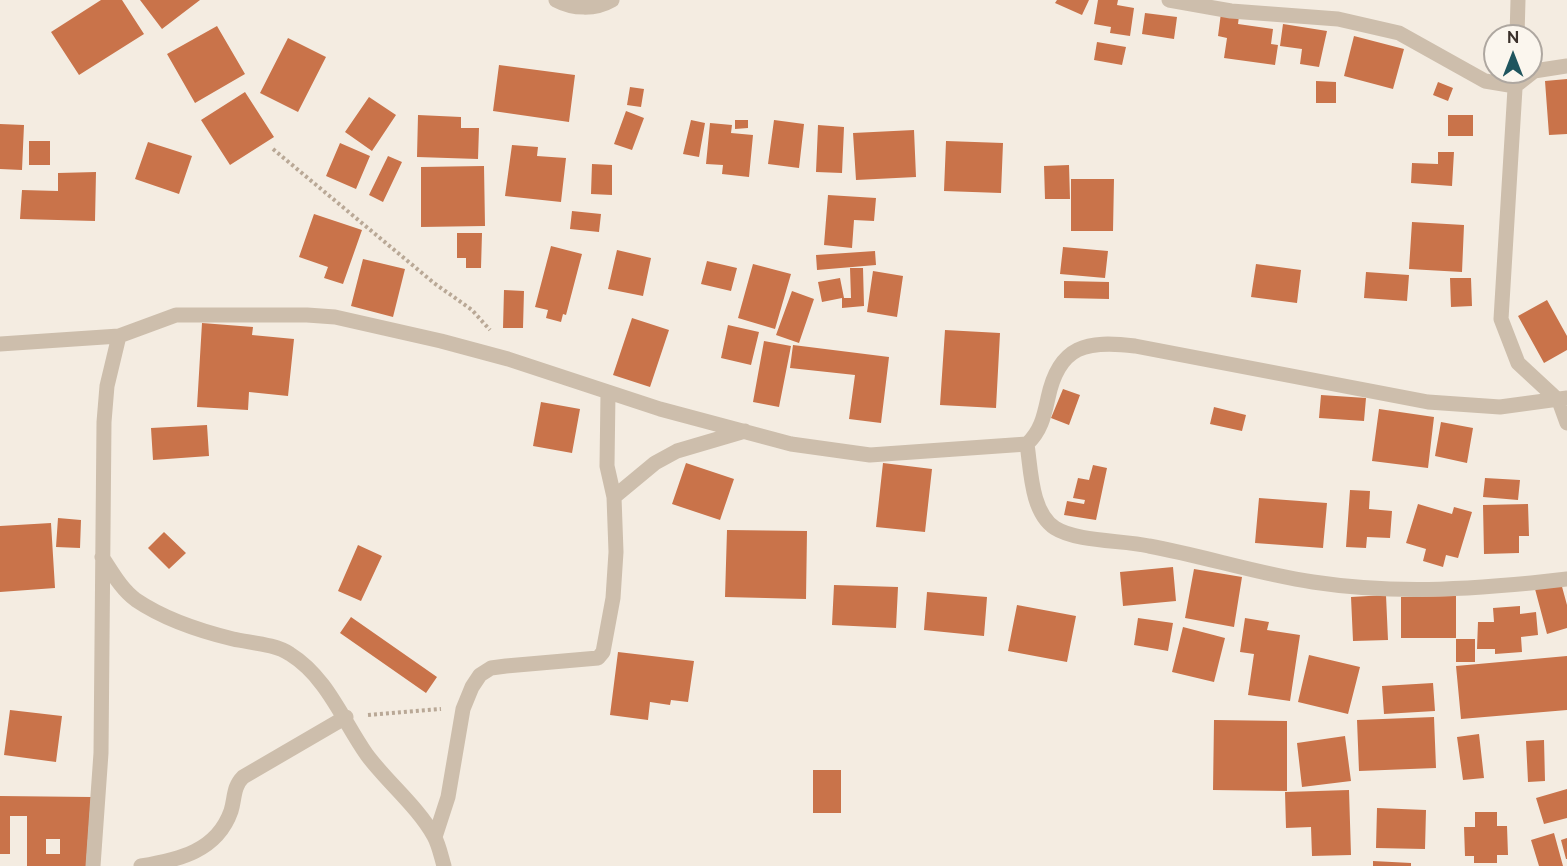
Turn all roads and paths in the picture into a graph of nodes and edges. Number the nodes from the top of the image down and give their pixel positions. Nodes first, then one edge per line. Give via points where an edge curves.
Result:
1 (556, 0) edge
2 (612, 0) edge
3 (1169, 0) edge
4 (1518, 0) edge
5 (1517, 24) edge
6 (1567, 66) edge
7 (1543, 70) edge
8 (1483, 80) edge
9 (1515, 84) edge
10 (273, 149) dead end
11 (119, 336) junction
12 (0, 345) edge
13 (508, 359) junction
14 (608, 393) junction
15 (1563, 399) edge
16 (1567, 423) edge
17 (745, 431) junction
18 (1027, 444) junction
19 (614, 497) junction
20 (102, 557) junction
21 (1567, 579) edge
22 (463, 709) junction
23 (346, 717) junction
24 (435, 837) junction
25 (93, 866) edge
26 (141, 866) edge
27 (444, 866) edge

1 - 2 street via 589,7
3 - 8 street via 1231,11 1338,19 1399,33
4 - 5 street
6 - 7 street
9 - 15 street via 1502,319 1518,363
10 - 13 path via 472,310 493,332
11 - 12 street
11 - 13 street via 176,315 308,315 430,338
11 - 20 street via 105,397
13 - 14 street
14 - 17 street
14 - 19 street via 607,466
15 - 16 street
15 - 18 street via 1500,407 1428,402 1135,346 1090,343 1073,351 1056,371 1042,423
17 - 18 street via 791,444 870,455
17 - 19 street via 677,451 655,463
18 - 21 street via 1042,514 1056,529 1078,535 1146,545 1312,582 1397,591
19 - 22 street via 613,598 603,652 598,658 491,668 480,675
20 - 23 street via 136,599 183,624 289,652 315,677
20 - 25 street via 100,753
22 - 23 path
22 - 24 street via 448,796
23 - 24 street via 365,752
23 - 26 street via 243,777 234,790 225,826 206,847 171,861
24 - 27 street

